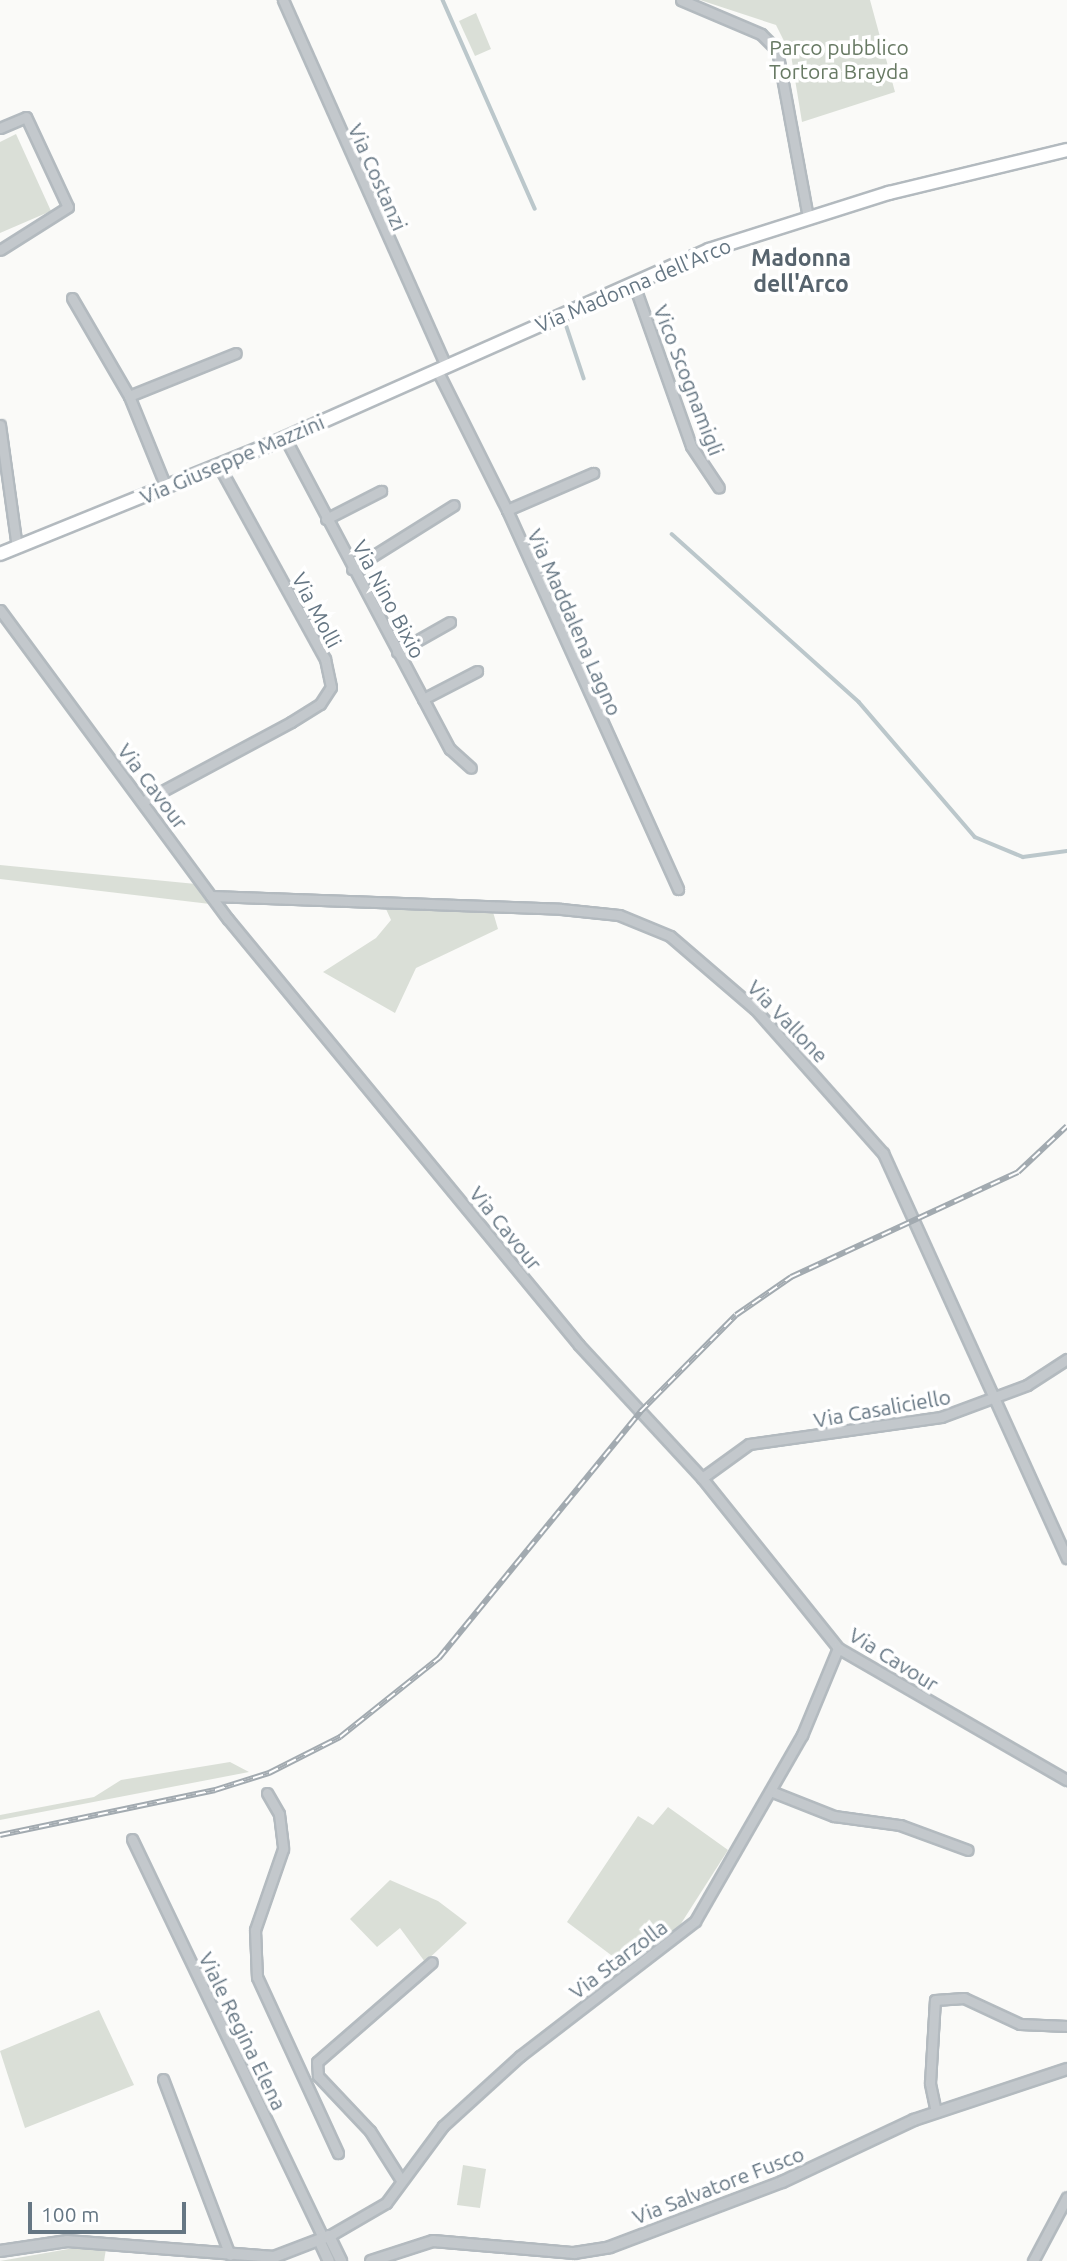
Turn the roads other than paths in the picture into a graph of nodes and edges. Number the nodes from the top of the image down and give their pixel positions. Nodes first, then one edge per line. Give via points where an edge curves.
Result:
1 (283, 0) edge
2 (681, 0) edge
3 (0, 128) edge
4 (1067, 150) edge
5 (808, 217) junction
6 (0, 250) edge
7 (633, 282) junction
8 (72, 298) dead end
9 (236, 353) dead end
10 (442, 368) junction
11 (130, 396) junction
12 (0, 425) edge
13 (285, 438) junction
14 (219, 466) junction
15 (593, 473) dead end
16 (166, 487) junction
17 (719, 488) dead end
18 (381, 491) dead end
19 (454, 505) dead end
20 (508, 510) junction
21 (326, 519) junction
22 (17, 547) junction
23 (0, 554) edge
24 (352, 569) junction
25 (0, 610) edge
26 (450, 622) dead end
27 (397, 652) junction
28 (477, 671) dead end
29 (423, 699) junction
30 (471, 768) dead end
31 (142, 802) junction
32 (678, 889) dead end
33 (211, 896) junction
34 (1067, 1359) edge
35 (994, 1400) junction
36 (702, 1478) junction
37 (1067, 1558) edge
38 (838, 1648) junction
39 (1067, 1780) edge
40 (773, 1792) junction
41 (267, 1793) dead end
42 (132, 1839) dead end
43 (968, 1850) dead end
44 (432, 1962) dead end
45 (1067, 2026) edge
46 (1067, 2069) edge
47 (318, 2076) junction
48 (163, 2079) dead end
49 (303, 2083) junction
50 (936, 2112) junction
51 (338, 2153) dead end
52 (401, 2180) junction
53 (1067, 2197) edge
54 (324, 2238) junction
55 (0, 2251) edge
56 (230, 2255) junction
57 (329, 2261) edge
58 (341, 2261) edge
59 (371, 2261) edge
60 (1033, 2261) edge

1 - 10 street, Via Costanzi
2 - 5 street via 761,34 777,50
3 - 6 street via 26,117 68,206
4 - 5 main road, Via Madonna dell'Arco
5 - 7 main road, Via Madonna dell'Arco
7 - 10 main road, Via Madonna dell'Arco
7 - 17 street, Vico Scognamigli via 691,446
8 - 11 street
9 - 11 street
10 - 13 main road, Via Giuseppe Mazzini
10 - 20 street, Via Maddalena Lagno
11 - 16 street
12 - 22 street
13 - 14 main road, Via Giuseppe Mazzini
13 - 21 street, Via Nino Bixio
14 - 16 main road, Via Giuseppe Mazzini
14 - 31 street, Via Molli via 325,659 331,687 320,704 291,722
15 - 20 street
16 - 22 main road, Via Giuseppe Mazzini
18 - 21 street
19 - 24 street
20 - 32 street, Via Maddalena Lagno
21 - 24 street, Via Nino Bixio
22 - 23 main road, Via Giuseppe Mazzini
24 - 27 street, Via Nino Bixio
25 - 31 street, Via Cavour
26 - 27 street
27 - 29 street, Via Nino Bixio
28 - 29 street
29 - 30 street, Via Nino Bixio via 450,749
31 - 33 street, Via Cavour
33 - 35 street, Via Vallone via 561,909 619,915 670,936 755,1009 883,1153
33 - 36 street, Via Cavour via 587,1354
34 - 35 street, Via Casaliciello
35 - 36 street, Via Casaliciello via 882,1429 749,1444
35 - 37 street, Via Vallone
36 - 38 street, Via Cavour
38 - 39 street, Via Cavour
38 - 40 street, Via Starzolla via 820,1700
40 - 43 street via 834,1816 900,1825
40 - 52 street, Via Starzolla via 684,1933 520,2056 426,2144
41 - 49 street via 279,1814 283,1849 260,1911 253,1954 265,2003
42 - 54 street, Viale Regina Elena
44 - 47 street via 317,2062
45 - 50 street via 1020,2024 964,1998 935,2000 930,2083
46 - 50 street, Via Salvatore Fusco
47 - 49 street
47 - 52 street via 370,2130
48 - 56 street
49 - 51 street
50 - 59 street, Via Salvatore Fusco via 782,2182 610,2247 574,2253 433,2241
52 - 54 street, Via Starzolla via 374,2213
53 - 60 street
54 - 56 street via 275,2257
54 - 57 street
54 - 58 street
55 - 56 street via 66,2241

